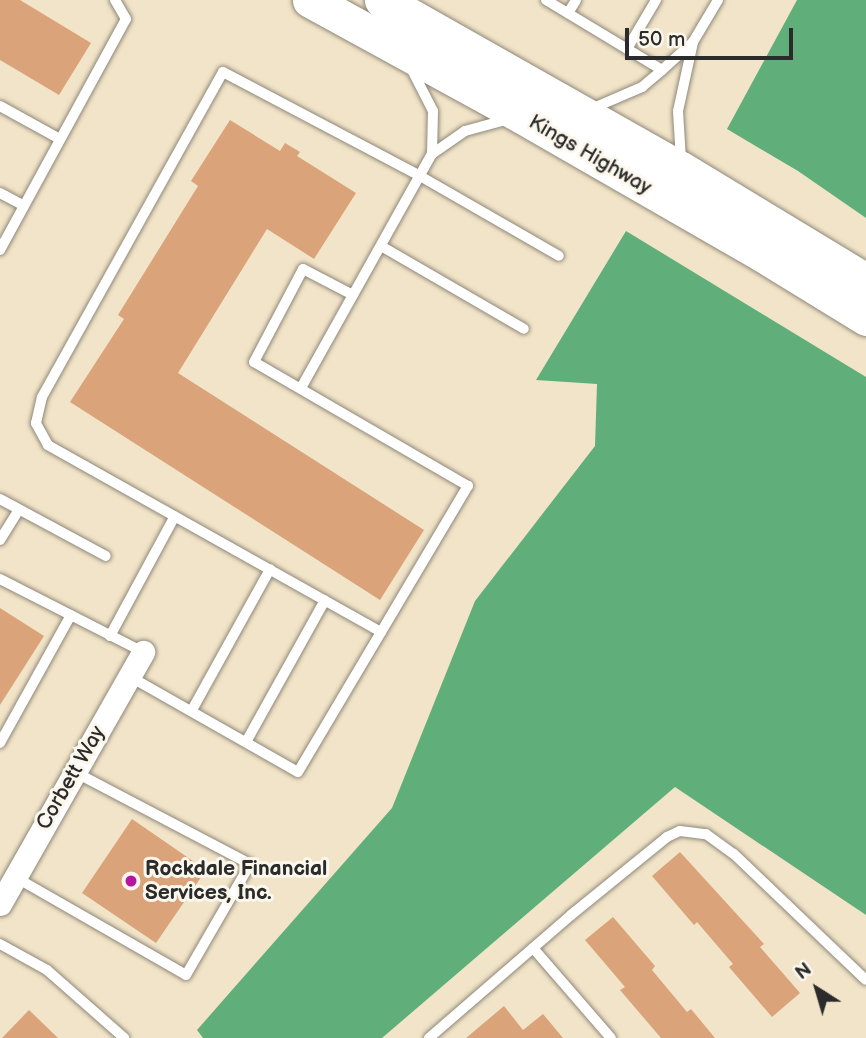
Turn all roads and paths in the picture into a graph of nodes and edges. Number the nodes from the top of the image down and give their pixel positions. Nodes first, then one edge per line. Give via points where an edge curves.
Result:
1 (115, 0) edge
2 (310, 0) edge
3 (382, 0) edge
4 (546, 0) edge
5 (576, 0) edge
6 (656, 0) edge
7 (718, 0) edge
8 (568, 13) junction
9 (693, 42) junction
10 (627, 49) junction
11 (401, 50) junction
12 (663, 70) junction
13 (0, 106) edge
14 (584, 112) junction
15 (522, 116) junction
16 (60, 139) junction
17 (432, 154) junction
18 (681, 169) junction
19 (419, 176) junction
20 (0, 193) edge
21 (24, 206) junction
22 (380, 246) junction
23 (0, 250) edge
24 (559, 256) dead end
25 (866, 281) edge
26 (353, 295) junction
27 (866, 318) edge
28 (524, 329) dead end
29 (301, 388) junction
30 (0, 499) edge
31 (19, 509) junction
32 (175, 516) junction
33 (0, 540) edge
34 (106, 556) dead end
35 (270, 569) junction
36 (0, 579) edge
37 (325, 600) junction
38 (71, 615) junction
39 (381, 632) junction
40 (110, 636) junction
41 (143, 652) joint
42 (129, 676) junction
43 (192, 710) junction
44 (246, 741) junction
45 (0, 743) edge
46 (75, 772) junction
47 (15, 877) junction
48 (0, 904) edge
49 (0, 944) edge
50 (533, 948) junction
51 (866, 980) edge
52 (124, 1038) edge
53 (429, 1038) edge
54 (611, 1038) edge

1 - 16 lane via 125,19
2 - 11 main road, Kings Highway
3 - 14 main road, Kings Highway
4 - 8 lane
5 - 8 lane
6 - 10 lane
7 - 9 lane
8 - 10 lane
9 - 12 lane
9 - 18 lane via 678,111
10 - 12 lane
11 - 15 main road, Kings Highway
11 - 17 lane via 433,111
12 - 14 lane via 642,87
13 - 16 lane
14 - 18 main road, Kings Highway
15 - 17 lane via 465,131
15 - 27 main road, Kings Highway
16 - 21 lane
17 - 19 lane
18 - 25 main road, Kings Highway
19 - 22 lane
19 - 24 lane
19 - 32 lane via 223,72 42,397 36,423 48,445
20 - 21 lane
21 - 23 lane
22 - 26 lane
22 - 28 lane
26 - 29 lane
26 - 29 lane via 303,269 254,362
29 - 39 lane via 468,486
30 - 31 lane
31 - 33 lane
31 - 34 lane
32 - 35 lane
32 - 40 lane
35 - 37 lane
35 - 43 lane
36 - 38 lane
37 - 39 lane
37 - 44 lane
38 - 40 lane
38 - 45 lane
39 - 44 lane via 298,772
40 - 41 lane
41 - 42 street, Corbett Way
42 - 43 lane
42 - 46 street, Corbett Way
43 - 44 lane
46 - 47 street, Corbett Way
46 - 47 lane via 250,864 186,975
47 - 48 street, Corbett Way
49 - 52 lane via 47,970
50 - 51 lane via 667,837 695,830 752,869
50 - 53 lane
50 - 54 lane

